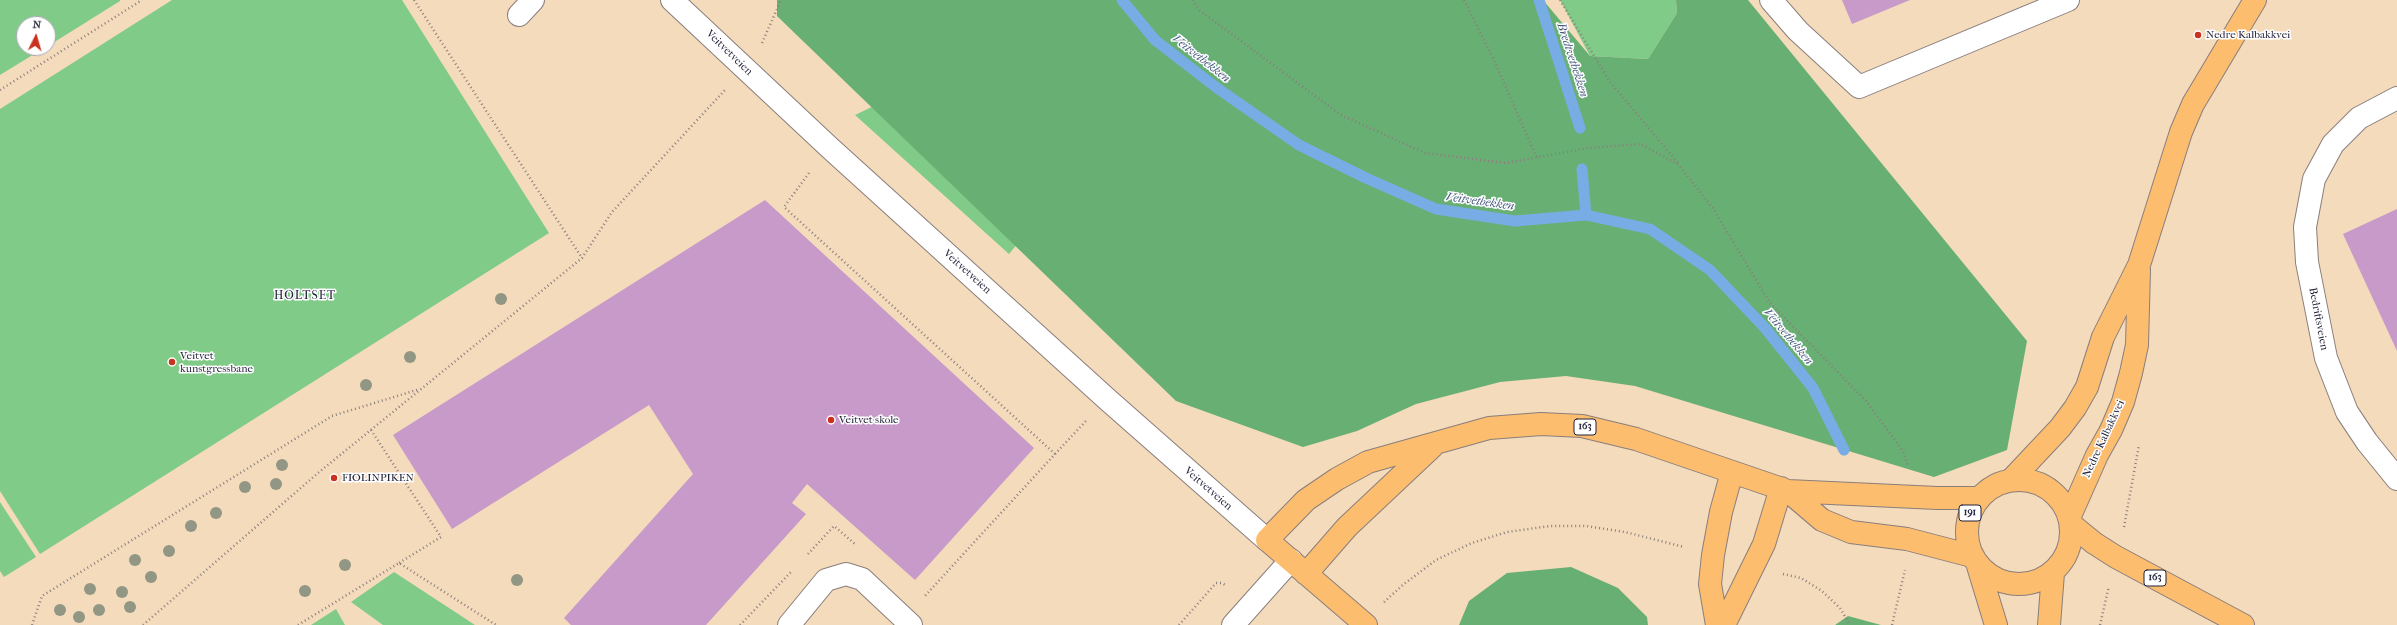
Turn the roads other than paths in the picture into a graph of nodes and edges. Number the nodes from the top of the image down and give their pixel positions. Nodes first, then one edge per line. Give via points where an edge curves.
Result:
1 (672, 0) edge
2 (1771, 0) edge
3 (2068, 0) edge
4 (2255, 0) edge
5 (2397, 98) edge
6 (2139, 265) junction
7 (1434, 445) junction
8 (1732, 472) junction
9 (2012, 479) junction
10 (2397, 479) edge
11 (1784, 489) junction
12 (1979, 498) junction
13 (2071, 520) junction
14 (1267, 540) junction
15 (1975, 561) junction
16 (1299, 567) junction
17 (2053, 573) junction
18 (902, 622) edge
19 (789, 625) edge
20 (1233, 625) edge
21 (1366, 625) edge
22 (1717, 625) edge
23 (1724, 625) edge
24 (1996, 625) edge
25 (2049, 625) edge
26 (2243, 625) edge

1 - 14 street, Veitvetveien via 1102,394
2 - 3 street via 1798,31 1859,87
4 - 6 main road, Nedre Kalbakkvei via 2193,104 2165,178
5 - 10 street, Bedriftsveien via 2359,118 2334,144 2314,179 2305,227 2307,262 2326,358 2348,412 2367,442
6 - 9 main road, Nedre Kalbakkvei via 2103,337 2087,387 2075,408
6 - 13 main road, Nedre Kalbakkvei via 2137,345 2131,374 2120,409
7 - 8 main road, 163 via 1504,426 1582,426 1636,439
7 - 14 main road, 163 via 1368,462 1337,479 1306,500
7 - 16 main road, 163
8 - 11 main road, 163
8 - 22 main road via 1721,512 1710,584
9 - 12 main road, 191 via 2000,482
9 - 13 main road, 191 via 2030,480 2048,487 2061,499
11 - 12 main road, 163
11 - 15 main road, 163 via 1822,520 1851,532 1907,539
11 - 23 main road via 1764,544
12 - 15 main road, 191 via 1971,511 1967,526 1967,542
13 - 17 main road via 2071,543 2065,559
13 - 26 main road, 163 via 2094,543 2116,557
14 - 16 main road
15 - 17 main road via 1994,578 2014,584 2035,583
15 - 24 main road, 191
16 - 20 street
16 - 21 main road
17 - 25 main road
18 - 19 street via 862,579 846,574 826,580

